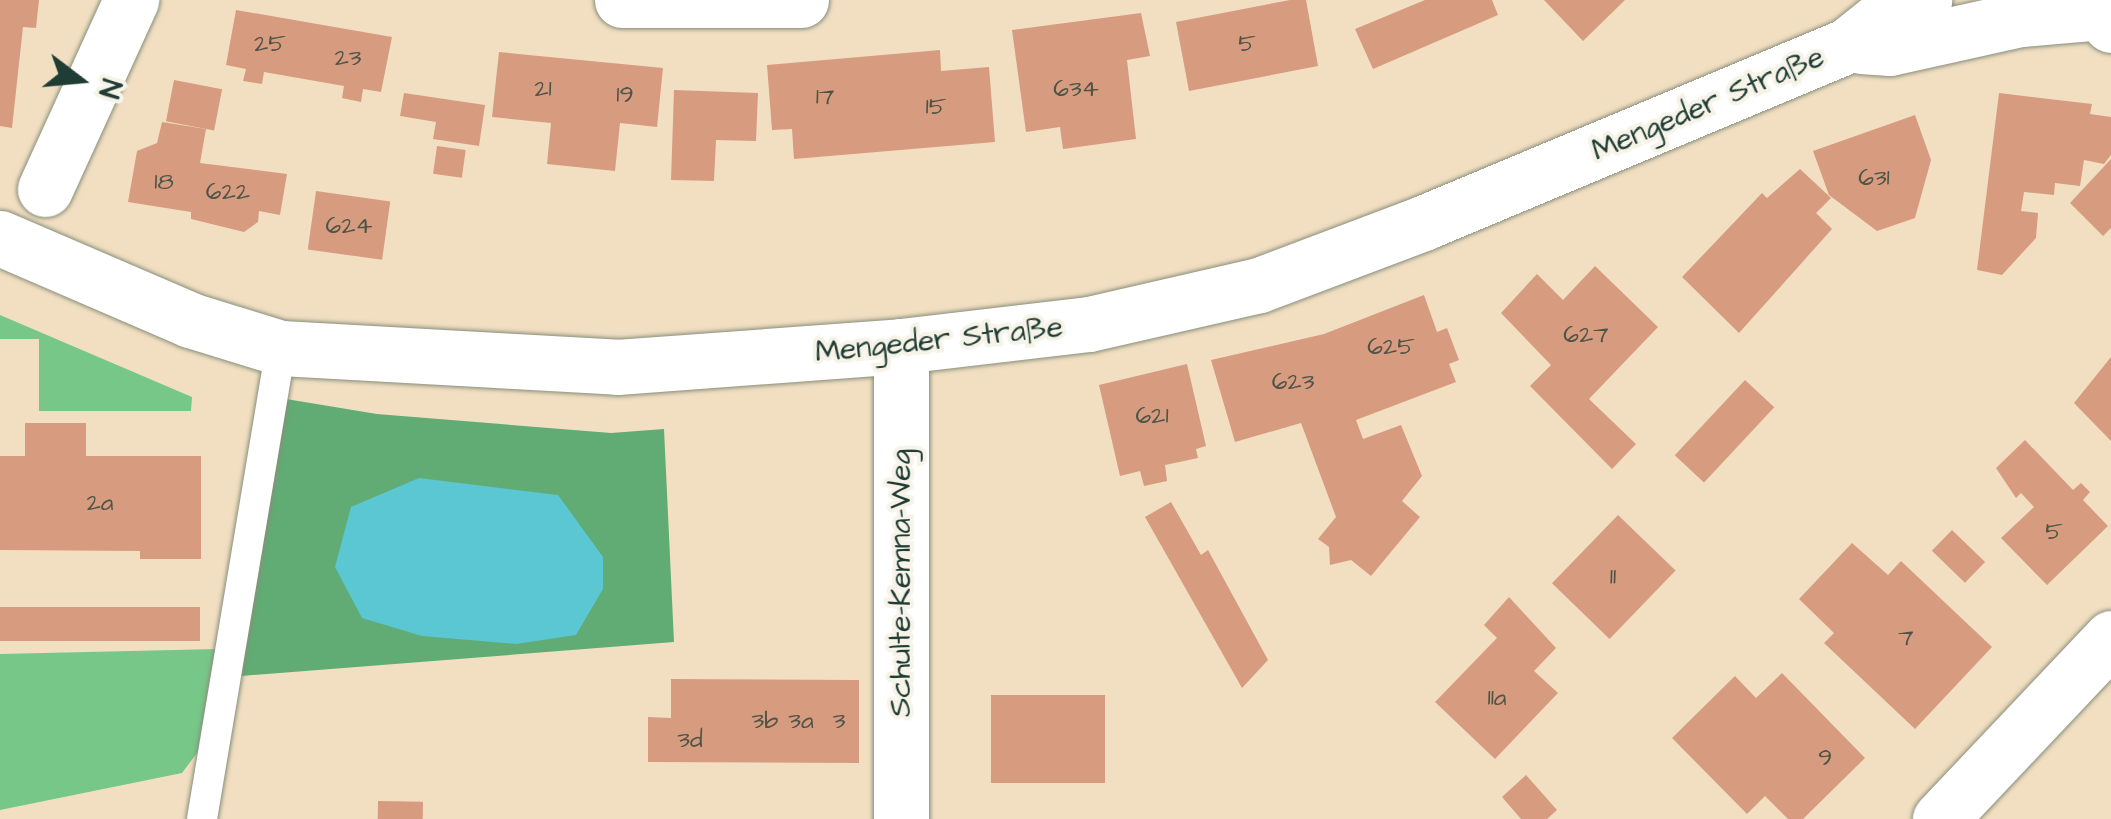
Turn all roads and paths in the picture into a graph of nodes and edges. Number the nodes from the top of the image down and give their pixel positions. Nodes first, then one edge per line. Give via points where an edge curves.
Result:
1 (131, 0) edge
2 (622, 0) edge
3 (802, 0) edge
4 (1924, 0) edge
5 (2104, 12) edge
6 (1848, 45) junction
7 (46, 188) dead end
8 (0, 238) edge
9 (901, 346) junction
10 (282, 348) junction
11 (2111, 638) edge
12 (202, 819) edge
13 (901, 819) edge
14 (1940, 819) edge

1 - 7 street
2 - 3 street
4 - 6 street, Mengeder Straße via 1887,14
5 - 6 street, Mengeder Straße via 2020,20 1890,48
6 - 9 street, Mengeder Straße via 1259,285 1090,324
8 - 10 street, Mengeder Straße via 190,320
9 - 10 street, Mengeder Straße via 617,367
9 - 13 street, Schulte-Kemna-Weg
10 - 12 lane
11 - 14 street

